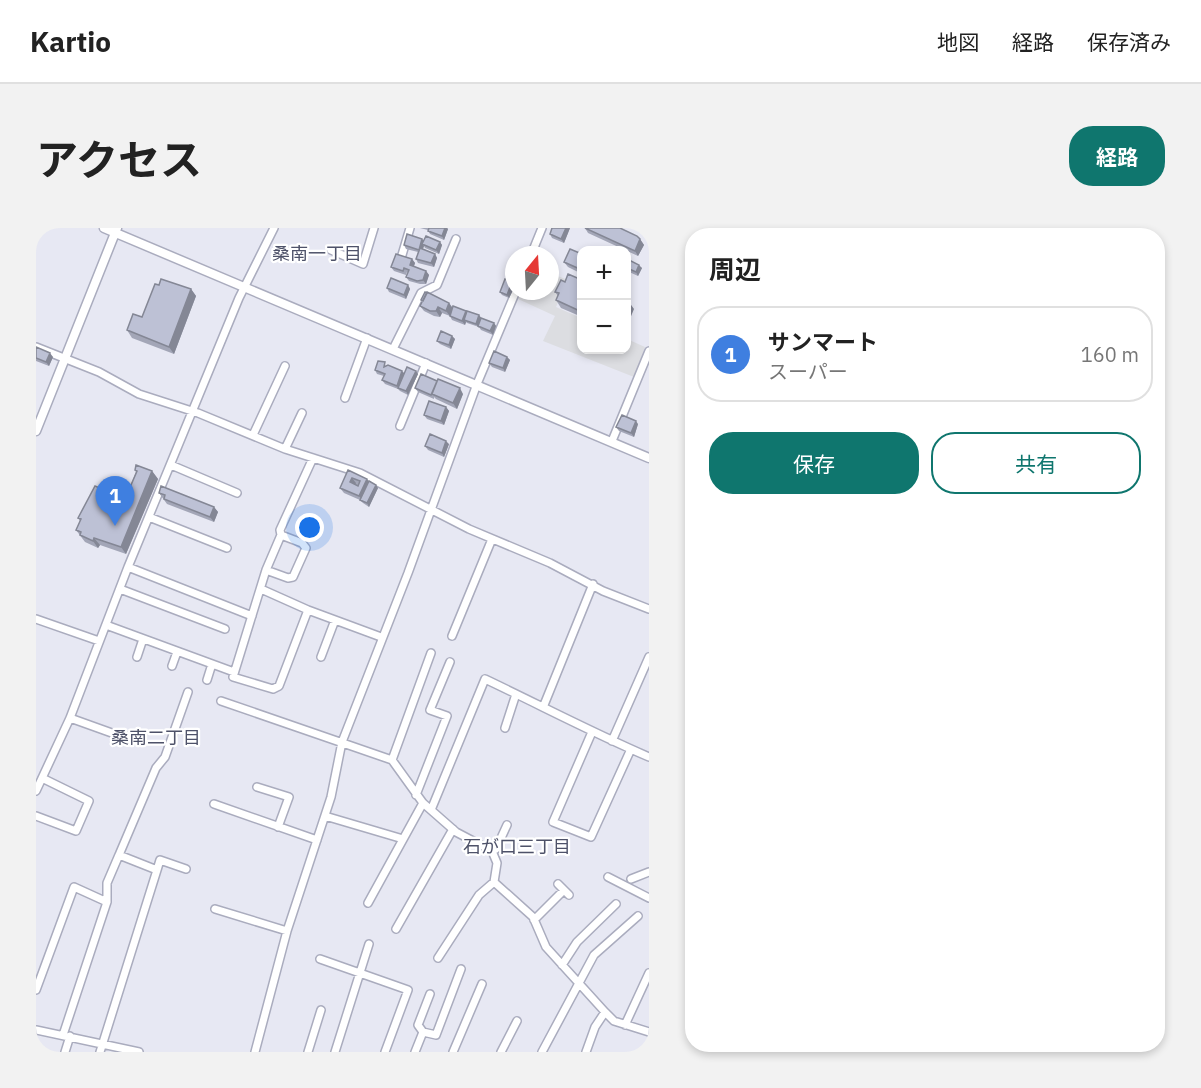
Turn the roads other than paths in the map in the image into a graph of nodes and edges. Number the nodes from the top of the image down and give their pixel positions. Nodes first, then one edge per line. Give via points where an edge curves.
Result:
1 (104, 228) edge
2 (274, 228) edge
3 (374, 228) edge
4 (408, 228) edge
5 (542, 228) edge
6 (116, 230) edge
7 (456, 239) dead end
8 (535, 246) edge
9 (331, 250) dead end
10 (402, 255) edge
11 (245, 287) junction
12 (512, 300) edge
13 (367, 338) junction
14 (36, 347) edge
15 (393, 349) junction
16 (649, 351) edge
17 (65, 359) junction
18 (426, 363) junction
19 (285, 366) dead end
20 (477, 384) junction
21 (345, 398) dead end
22 (192, 413) junction
23 (302, 413) dead end
24 (400, 426) dead end
25 (36, 431) edge
26 (253, 435) junction
27 (612, 441) junction
28 (285, 449) junction
29 (313, 458) junction
30 (649, 458) edge
31 (171, 465) junction
32 (237, 493) dead end
33 (432, 508) junction
34 (149, 517) junction
35 (281, 536) junction
36 (492, 539) junction
37 (227, 548) dead end
38 (128, 567) junction
39 (266, 570) junction
40 (593, 584) junction
41 (120, 589) junction
42 (261, 589) junction
43 (649, 609) edge
44 (308, 610) junction
45 (252, 616) junction
46 (36, 619) edge
47 (335, 620) junction
48 (106, 625) junction
49 (225, 629) dead end
50 (452, 636) dead end
51 (381, 637) junction
52 (143, 639) junction
53 (99, 641) junction
54 (177, 652) junction
55 (430, 653) dead end
56 (137, 657) dead end
57 (321, 657) dead end
58 (649, 657) edge
59 (450, 662) dead end
60 (212, 664) junction
61 (172, 666) dead end
62 (234, 672) junction
63 (207, 680) dead end
64 (188, 692) dead end
65 (516, 694) junction
66 (221, 701) dead end
67 (544, 705) junction
68 (70, 718) junction
69 (505, 728) dead end
70 (592, 732) junction
71 (123, 737) dead end
72 (612, 741) junction
73 (342, 742) junction
74 (631, 750) junction
75 (649, 757) edge
76 (392, 760) junction
77 (42, 778) junction
78 (257, 787) dead end
79 (36, 791) edge
80 (416, 795) junction
81 (423, 803) junction
82 (214, 804) dead end
83 (431, 810) junction
84 (36, 816) edge
85 (325, 816) junction
86 (507, 825) dead end
87 (278, 827) junction
88 (453, 829) junction
89 (404, 839) junction
90 (317, 840) junction
91 (492, 851) junction
92 (119, 855) junction
93 (157, 870) junction
94 (186, 870) dead end
95 (649, 872) edge
96 (608, 878) dead end
97 (631, 879) dead end
98 (494, 882) junction
99 (558, 884) dead end
100 (649, 897) edge
101 (107, 902) junction
102 (368, 903) dead end
103 (616, 903) dead end
104 (215, 909) dead end
105 (638, 916) dead end
106 (534, 920) junction
107 (396, 929) dead end
108 (287, 931) junction
109 (369, 944) dead end
110 (438, 958) dead end
111 (320, 959) dead end
112 (562, 965) junction
113 (461, 969) dead end
114 (649, 973) edge
115 (360, 974) junction
116 (578, 983) junction
117 (482, 984) dead end
118 (36, 990) edge
119 (430, 994) dead end
120 (321, 1010) dead end
121 (605, 1012) junction
122 (517, 1021) dead end
123 (625, 1025) junction
124 (36, 1030) edge
125 (423, 1032) junction
126 (649, 1032) edge
127 (66, 1036) junction
128 (103, 1043) junction
129 (124, 1050) edge
130 (65, 1052) edge
131 (100, 1052) edge
132 (139, 1052) edge
133 (255, 1052) edge
134 (308, 1052) edge
135 (335, 1052) edge
136 (385, 1052) edge
137 (416, 1052) edge
138 (453, 1052) edge
139 (501, 1052) edge
140 (542, 1052) edge
141 (586, 1052) edge

1 - 6 street
2 - 11 street
3 - 9 street via 363,264
4 - 10 street
5 - 8 street
6 - 11 street
6 - 17 street
7 - 15 street via 436,285 421,293
11 - 13 street
11 - 22 street
12 - 20 street
13 - 15 street
13 - 21 street
14 - 17 street
15 - 18 street
16 - 27 street
17 - 22 street
17 - 25 street
18 - 20 street
18 - 24 street
19 - 26 street
20 - 27 street
20 - 33 street
22 - 26 street
22 - 31 street
23 - 28 street
26 - 28 street
27 - 30 street
28 - 29 street
29 - 33 street via 360,473
29 - 35 street via 287,510
31 - 32 street
31 - 34 street
33 - 36 street
33 - 51 street
34 - 37 street
34 - 38 street
35 - 39 street
35 - 39 street via 306,548 293,577
36 - 40 street
36 - 50 street
38 - 41 street
38 - 45 street
39 - 42 street
40 - 43 street
40 - 67 street
41 - 48 street
41 - 49 street
42 - 44 street
42 - 45 street
44 - 47 street
44 - 62 street via 279,686 273,689 233,677
45 - 62 street
46 - 53 street
47 - 51 street
47 - 57 street
48 - 52 street
48 - 53 street
51 - 73 street
52 - 54 street
52 - 56 street
53 - 68 street
54 - 60 street
54 - 61 street
55 - 76 street
58 - 72 street
59 - 80 street via 430,710 447,716
60 - 62 street
60 - 63 street
64 - 92 street via 165,757 156,768
65 - 67 street
65 - 69 street
65 - 83 street via 485,679
66 - 73 street
67 - 70 street via 568,722
68 - 71 street
68 - 77 street
70 - 72 street
70 - 74 street via 553,822 591,837
72 - 74 street
73 - 76 street
73 - 85 street
74 - 75 street
76 - 80 street
77 - 79 street
77 - 84 street via 89,801 76,831
78 - 87 street via 289,797
80 - 81 street
81 - 83 street
81 - 89 street
82 - 87 street
83 - 88 street
85 - 89 street
85 - 90 street
86 - 91 street
87 - 90 street
88 - 91 street
88 - 107 street
89 - 102 street
90 - 108 street
91 - 98 street via 497,863
92 - 93 street
92 - 101 street via 107,883
93 - 94 street via 160,860
93 - 128 street
95 - 97 street
96 - 100 street
98 - 106 street
98 - 110 street via 479,895
99 - 106 street via 567,892
101 - 118 street via 74,887
101 - 127 street
103 - 112 street via 577,942
104 - 108 street
105 - 116 street via 594,955
106 - 112 street via 546,947
108 - 133 street
109 - 115 street
111 - 115 street
112 - 116 street
113 - 125 street via 436,1035
114 - 123 street
115 - 135 street
115 - 136 street via 408,990
116 - 121 street
116 - 140 street
117 - 138 street
119 - 125 street via 418,1025
120 - 134 street
121 - 123 street
121 - 141 street
122 - 139 street
123 - 126 street
124 - 127 street
125 - 137 street
127 - 128 street
127 - 130 street
128 - 129 street
128 - 131 street
129 - 132 street

